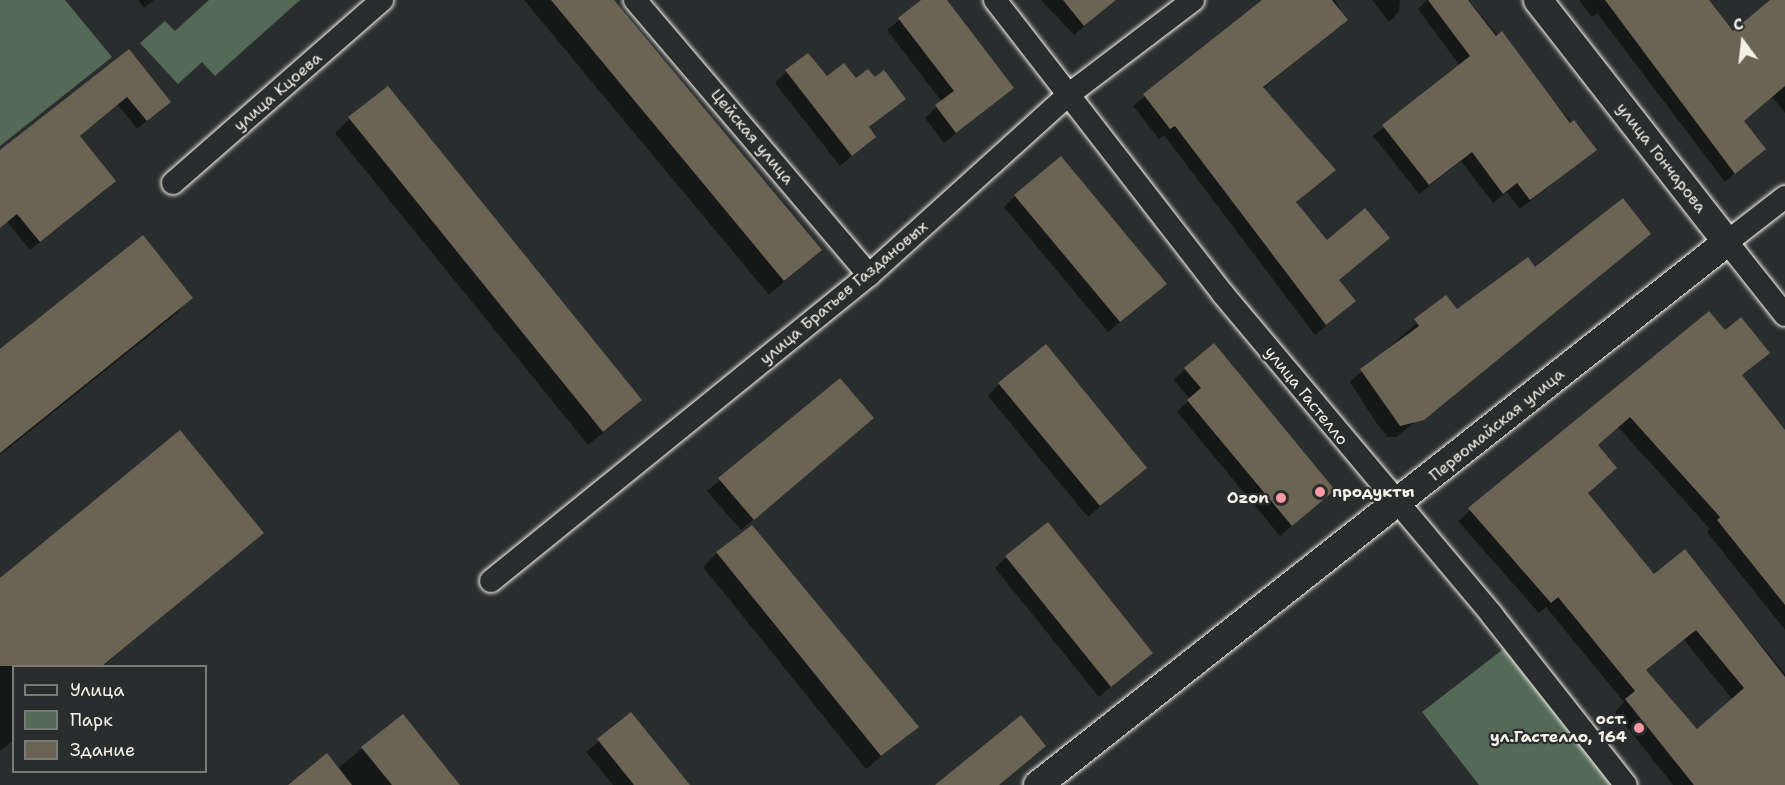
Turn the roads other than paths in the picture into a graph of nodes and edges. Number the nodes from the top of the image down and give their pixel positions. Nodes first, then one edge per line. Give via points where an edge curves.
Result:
1 (382, 0) edge
2 (635, 0) edge
3 (995, 0) edge
4 (1193, 0) edge
5 (1538, 0) edge
6 (1068, 94) junction
7 (173, 183) dead end
8 (1785, 198) edge
9 (1727, 242) junction
10 (869, 275) junction
11 (1785, 315) edge
12 (1396, 506) junction
13 (490, 581) dead end
14 (1038, 785) edge
15 (1626, 785) edge

1 - 7 street, улица Кцоева
2 - 10 street, Цейская улица
3 - 6 street, улица Гастелло
4 - 6 street, улица Братьев Газдановых
5 - 9 street, улица Гончарова
6 - 10 street, улица Братьев Газдановых
6 - 12 street, улица Гастелло
8 - 9 street, Первомайская улица
9 - 11 street, улица Гончарова
9 - 12 street, Первомайская улица
10 - 13 street, улица Братьев Газдановых
12 - 14 street, Первомайская улица
12 - 15 street, улица Гастелло via 1492,615

